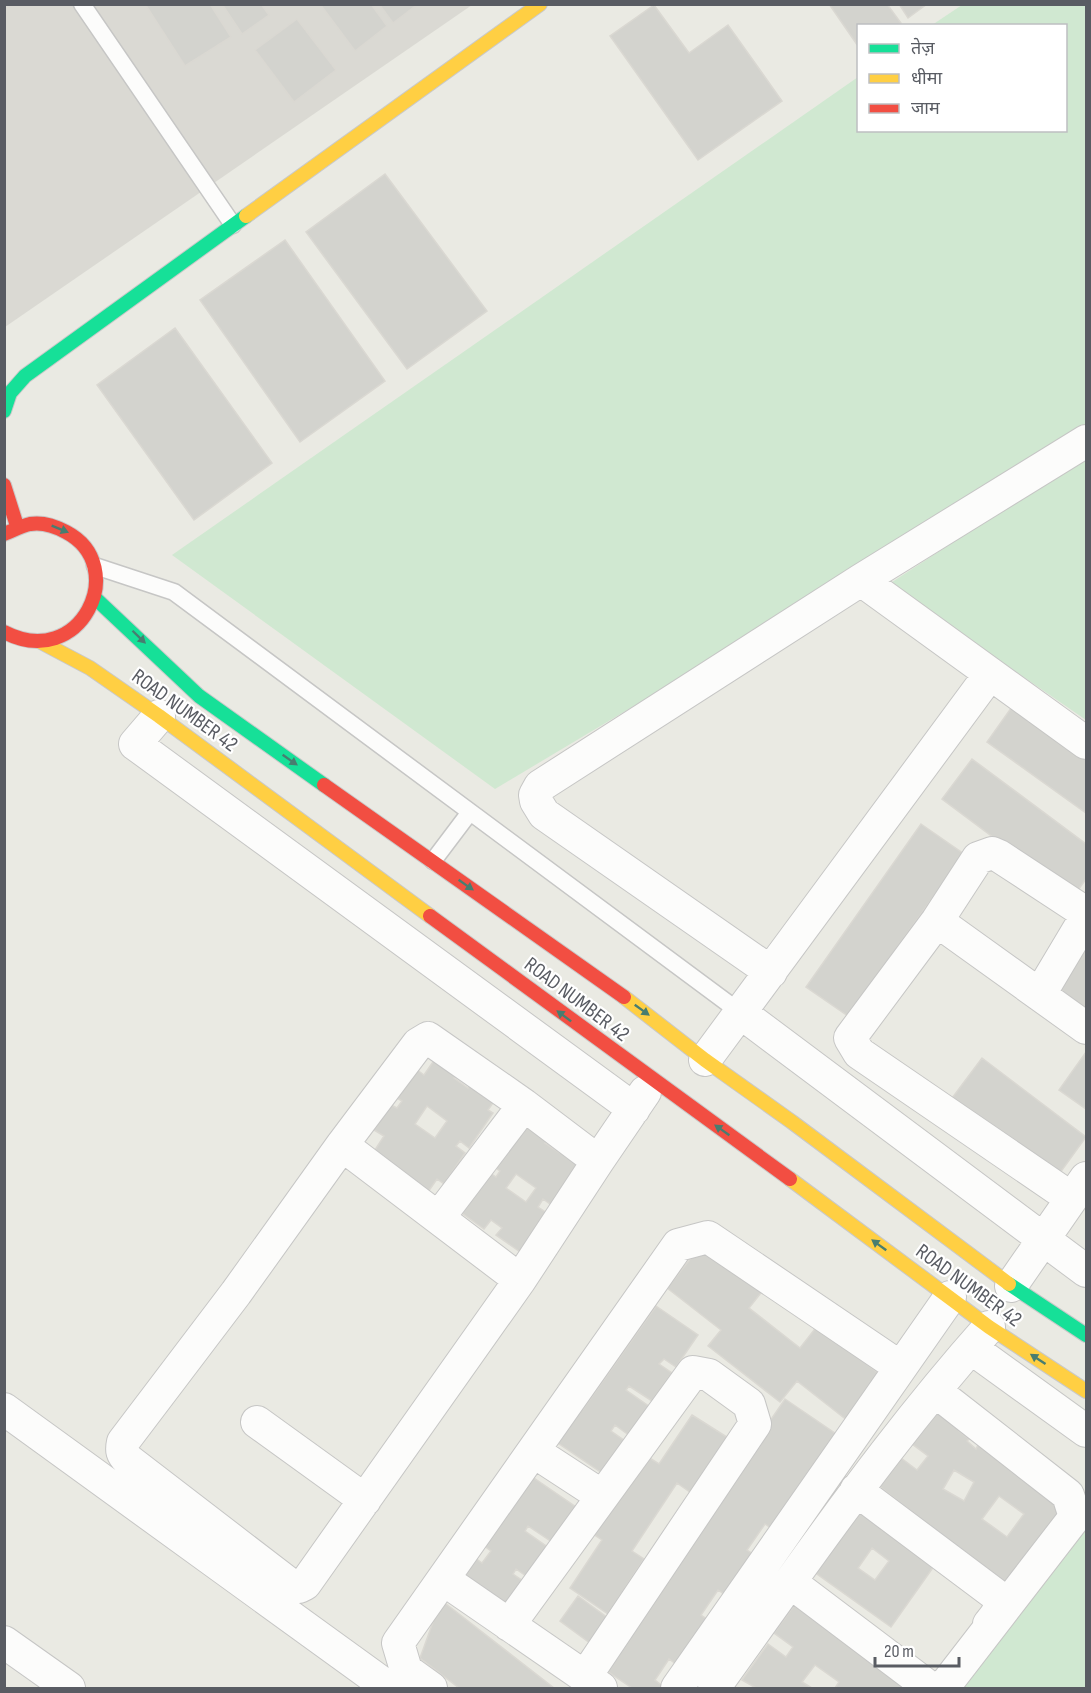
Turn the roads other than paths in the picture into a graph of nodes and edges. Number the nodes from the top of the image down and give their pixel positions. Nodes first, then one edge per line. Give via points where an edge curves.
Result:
1 (82, 4) edge
2 (540, 4) edge
3 (233, 225) junction
4 (7, 389) edge
5 (4, 411) edge
6 (1086, 441) edge
7 (4, 485) edge
8 (17, 526) junction
9 (4, 534) edge
10 (95, 566) junction
11 (861, 579) junction
12 (96, 598) junction
13 (4, 632) edge
14 (41, 642) junction
15 (990, 674) junction
16 (159, 716) junction
17 (1086, 743) edge
18 (242, 778) junction
19 (219, 805) junction
20 (470, 812) junction
21 (433, 861) junction
22 (1086, 915) edge
23 (937, 921) junction
24 (771, 972) junction
25 (1040, 994) junction
26 (741, 1013) junction
27 (1086, 1028) edge
28 (705, 1060) junction
29 (653, 1082) junction
30 (524, 1105) junction
31 (634, 1109) junction
32 (342, 1145) junction
33 (598, 1161) junction
34 (1079, 1188) edge
35 (439, 1217) junction
36 (1042, 1239) junction
37 (1086, 1271) edge
38 (520, 1280) junction
39 (1011, 1286) junction
40 (950, 1297) junction
41 (1086, 1335) edge
42 (980, 1337) junction
43 (900, 1368) junction
44 (935, 1391) junction
45 (1086, 1391) edge
46 (4, 1409) edge
47 (257, 1422) dead end
48 (1086, 1431) edge
49 (533, 1451) junction
50 (856, 1490) junction
51 (602, 1496) junction
52 (365, 1500) junction
53 (1081, 1508) edge
54 (443, 1579) junction
55 (790, 1582) junction
56 (509, 1625) junction
57 (4, 1642) edge
58 (594, 1683) edge
59 (942, 1687) edge
60 (69, 1689) edge
61 (389, 1689) edge
62 (431, 1689) edge
63 (677, 1689) edge
64 (714, 1689) edge

1 - 3 lane
2 - 3 main road
3 - 4 main road
4 - 5 main road
6 - 11 street
7 - 8 main road
8 - 9 main road
8 -> 10 main road via 44,523 65,529 84,545
10 - 12 main road
10 - 20 lane via 174,592
11 - 15 street
11 - 24 street via 540,786 535,795 544,814
12 - 14 main road via 75,629
12 -> 21 main road, ROAD NUMBER 42 via 199,696
13 - 14 main road, ROAD NUMBER 42
14 - 16 main road, ROAD NUMBER 42 via 90,668
15 - 17 street
15 - 24 street
16 - 18 main road, ROAD NUMBER 42
16 - 19 street via 135,744
18 - 19 street
29 -> 18 main road, ROAD NUMBER 42
19 - 31 street
20 - 21 lane
20 - 26 lane
21 -> 28 main road, ROAD NUMBER 42 via 647,1013
22 - 23 street via 992,853 978,858
22 - 25 street
23 - 25 street
23 - 34 street via 854,1030 850,1038 854,1047
24 - 26 street
25 - 27 street
26 - 28 street
26 - 36 street
28 - 39 main road, ROAD NUMBER 42
29 - 31 street
40 -> 29 main road, ROAD NUMBER 42
30 - 32 street via 428,1038 418,1044
30 - 33 street
30 - 35 street
31 - 33 street
32 - 35 street
32 - 52 street via 121,1449 128,1460 292,1586 305,1584
33 - 38 street
34 - 36 street
35 - 38 street
36 - 37 street
36 - 39 street
38 - 52 street
39 - 41 main road, ROAD NUMBER 42
40 - 42 main road, ROAD NUMBER 42
40 - 43 street
42 - 44 street
45 -> 42 main road, ROAD NUMBER 42
42 - 48 street
43 - 49 street via 708,1237 678,1245
43 - 63 street
44 - 50 street
44 - 53 street
46 - 61 street
47 - 52 street
49 - 51 street
49 - 54 street
50 - 55 street
50 - 59 street via 996,1595 1000,1602 1000,1609
51 - 56 street
51 - 58 street via 693,1371 709,1375 749,1404 755,1424
53 - 59 street
54 - 56 street
54 - 62 street via 398,1643 406,1670
55 - 59 street via 929,1687
55 - 64 street
56 - 58 street
57 - 60 street

